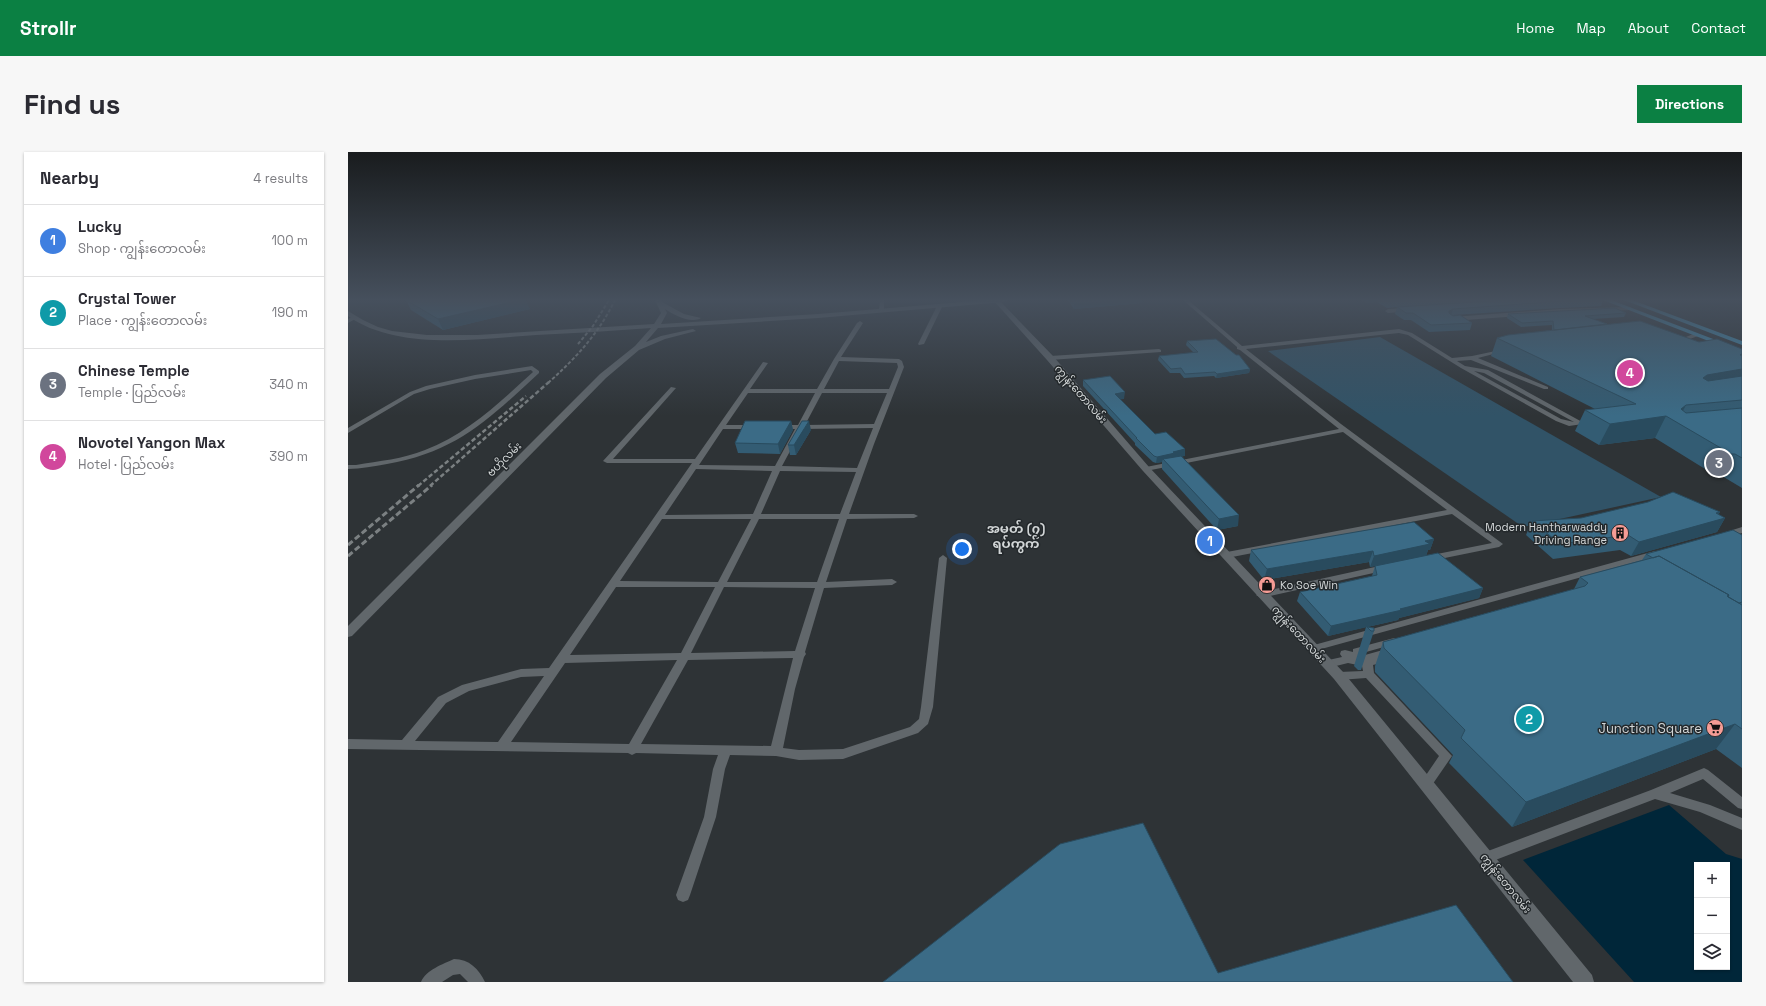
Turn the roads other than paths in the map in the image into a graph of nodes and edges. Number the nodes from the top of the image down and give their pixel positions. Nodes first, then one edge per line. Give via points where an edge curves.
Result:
1 (645, 339) edge
2 (659, 339) edge
3 (850, 339) edge
4 (924, 339) edge
5 (1033, 339) edge
6 (1229, 339) edge
7 (1326, 339) edge
8 (1417, 339) edge
9 (1681, 339) edge
10 (1706, 339) edge
11 (1731, 339) edge
12 (1742, 343) edge
13 (921, 344) dead end
14 (1683, 345) edge
15 (1239, 348) junction
16 (1509, 349) edge
17 (635, 350) junction
18 (1159, 351) dead end
19 (1742, 352) edge
20 (1050, 358) junction
21 (1472, 358) junction
22 (837, 359) junction
23 (1450, 360) junction
24 (765, 363) dead end
25 (1463, 367) junction
26 (673, 388) dead end
27 (1546, 388) edge
28 (746, 391) junction
29 (819, 391) junction
30 (891, 391) junction
31 (801, 426) junction
32 (876, 426) junction
33 (722, 427) junction
34 (761, 427) edge
35 (769, 427) edge
36 (1343, 430) junction
37 (348, 431) edge
38 (696, 464) junction
39 (348, 467) edge
40 (777, 469) junction
41 (1146, 469) junction
42 (860, 470) junction
43 (1455, 511) junction
44 (914, 516) dead end
45 (660, 517) junction
46 (756, 517) junction
47 (843, 517) junction
48 (1742, 530) edge
49 (1719, 536) edge
50 (1666, 551) edge
51 (1227, 555) junction
52 (943, 558) dead end
53 (1422, 560) edge
54 (1392, 567) edge
55 (892, 582) dead end
56 (614, 584) junction
57 (721, 585) junction
58 (821, 585) junction
59 (1262, 595) junction
60 (348, 633) edge
61 (1406, 637) edge
62 (1314, 648) junction
63 (801, 654) junction
64 (1345, 654) junction
65 (684, 657) junction
66 (562, 659) junction
67 (1326, 662) junction
68 (1367, 663) junction
69 (553, 672) junction
70 (1369, 674) junction
71 (1339, 676) junction
72 (348, 744) edge
73 (404, 746) junction
74 (501, 747) junction
75 (632, 750) junction
76 (725, 751) junction
77 (776, 751) junction
78 (1426, 784) junction
79 (1655, 794) junction
80 (1742, 804) edge
81 (1742, 824) edge
82 (1485, 858) junction
83 (683, 895) dead end
84 (429, 982) edge
85 (477, 982) edge
86 (1585, 982) edge

1 - 17 main road, ဗဟိုလမ်း
2 - 17 main road
3 - 22 lane
4 - 13 lane
5 - 20 main road, ကျွန်းတောလမ်း
6 - 15 lane
7 - 15 lane
8 - 23 lane
9 - 14 lane via 1672,341
10 - 19 highway
11 - 12 highway
15 - 36 lane
16 - 21 lane
17 - 60 main road, ဗဟိုလမ်း via 604,376
18 - 20 lane
20 - 41 main road, ကျွန်းတောလမ်း
21 - 23 lane
21 - 27 lane
22 - 29 lane
22 - 30 lane via 899,361 901,367
23 - 25 lane
24 - 28 lane
25 - 25 lane via 1486,371 1581,423 1564,423
26 - 38 lane via 607,461
28 - 29 lane
28 - 33 lane
29 - 30 lane
29 - 31 lane
30 - 32 lane
31 - 32 lane
31 - 35 lane
31 - 40 lane
32 - 42 lane
33 - 34 lane
33 - 38 lane
36 - 41 lane
36 - 43 lane
37 - 39 lane via 412,393 428,387 514,370 532,368 537,372 481,421 452,441 403,459
38 - 40 lane
38 - 45 lane
40 - 42 lane
40 - 46 lane
41 - 51 main road, ကျွန်းတောလမ်း
42 - 47 lane
43 - 51 lane
43 - 53 lane via 1499,544
44 - 47 lane
45 - 46 lane
45 - 56 lane
46 - 47 lane
46 - 57 lane
47 - 58 lane
48 - 49 lane
50 - 62 lane
51 - 59 main road, ကျွန်းတောလမ်း
52 - 77 lane via 924,721 914,730 843,754
54 - 59 lane
55 - 58 lane
56 - 57 lane
56 - 66 lane
57 - 58 lane
57 - 65 lane
58 - 63 lane
59 - 62 main road, ကျွန်းတောလမ်း
61 - 64 lane
62 - 67 main road, ကျွန်းတောလမ်း
63 - 65 lane
63 - 77 lane via 792,680
64 - 67 lane
64 - 68 lane via 1365,659 1400,651
65 - 66 lane
65 - 75 lane
66 - 69 lane
67 - 68 lane via 1348,659
67 - 71 main road, ကျွန်းတောလမ်း
68 - 70 lane
69 - 73 lane via 520,673 466,688 442,700
69 - 74 lane
70 - 71 lane
70 - 78 lane via 1446,756
71 - 78 main road, ကျွန်းတောလမ်း
72 - 73 lane
73 - 74 lane
74 - 75 lane
75 - 76 lane
76 - 77 lane
76 - 83 lane via 710,816
78 - 82 main road, ကျွန်းတောလမ်း
79 - 80 lane via 1704,773
79 - 81 lane via 1694,804
79 - 82 lane
82 - 86 main road, ကျွန်းတောလမ်း
84 - 85 lane via 446,970 458,966 470,970

